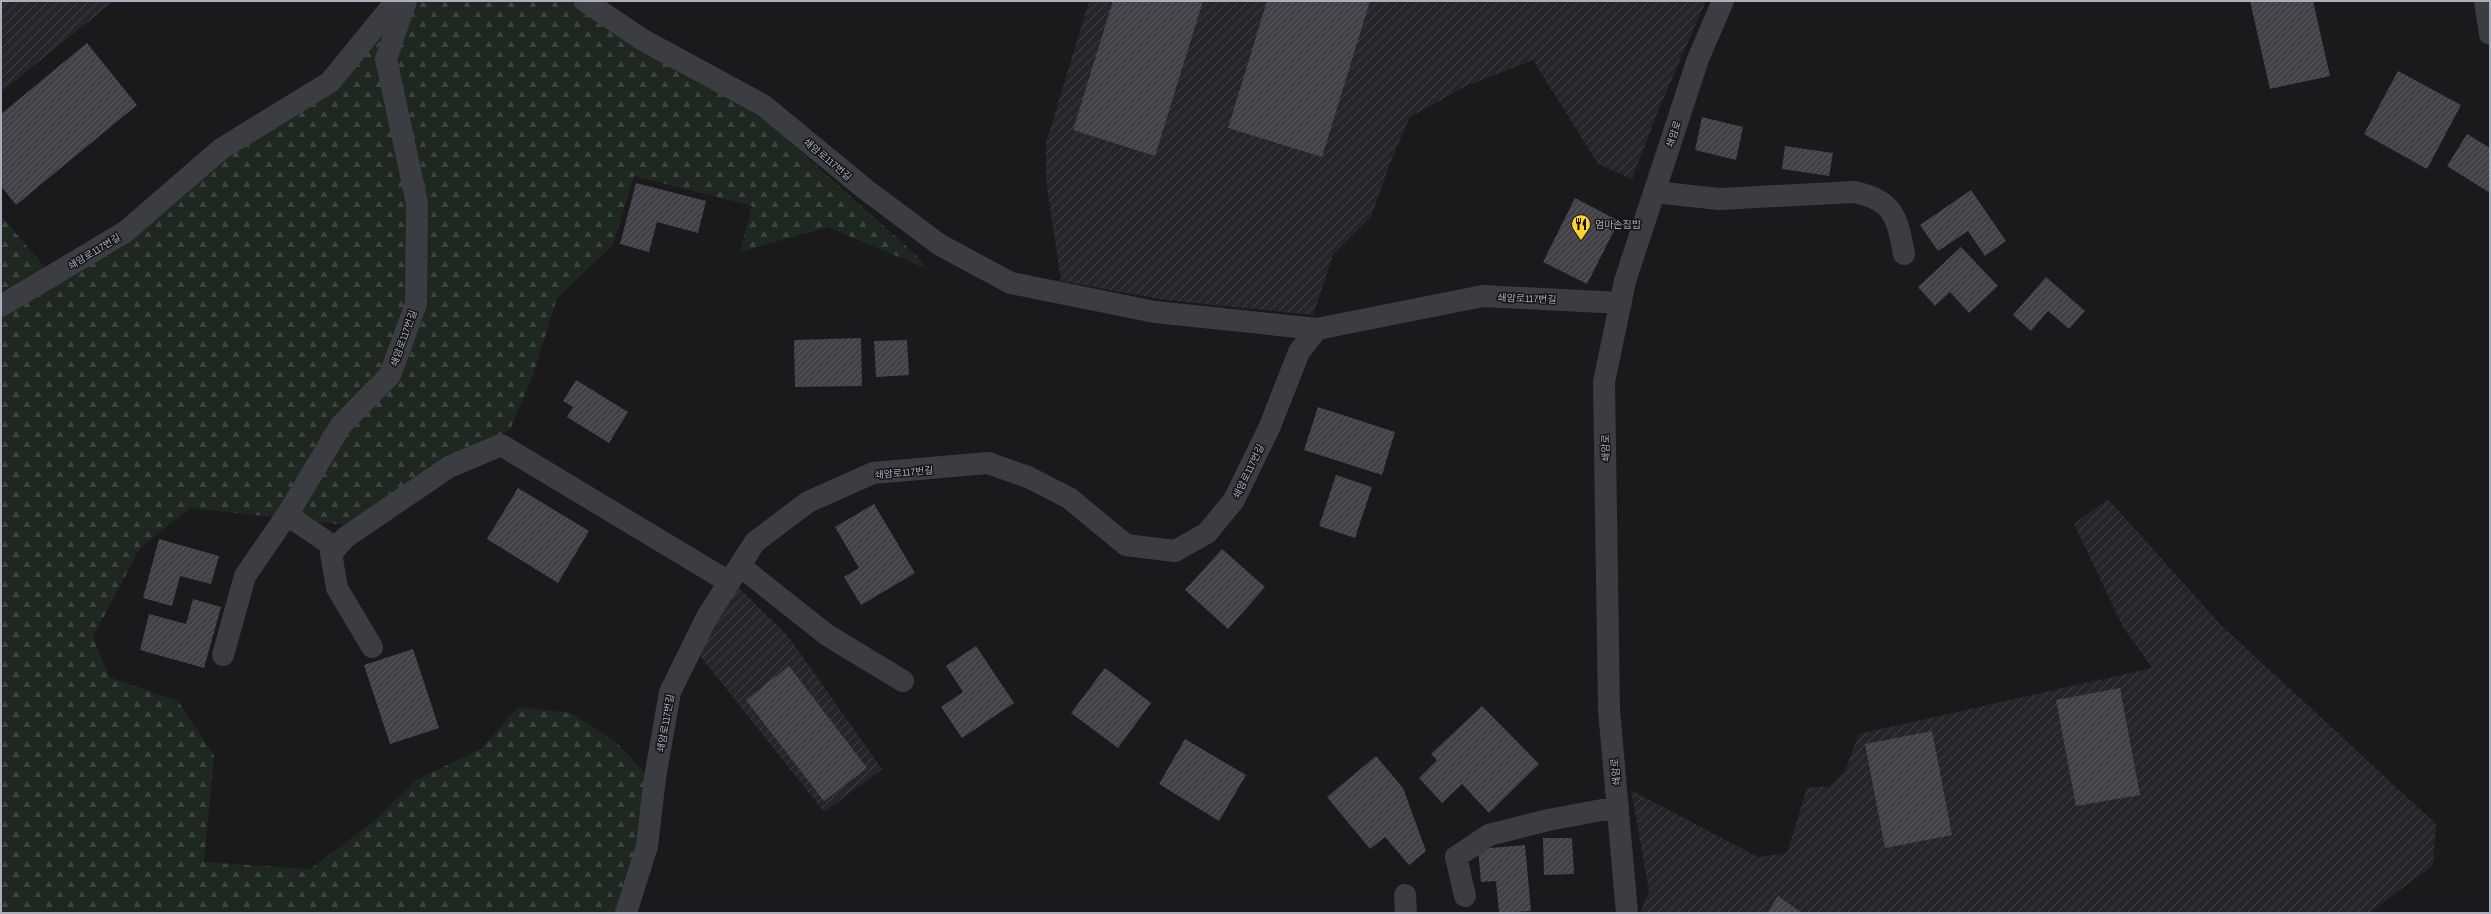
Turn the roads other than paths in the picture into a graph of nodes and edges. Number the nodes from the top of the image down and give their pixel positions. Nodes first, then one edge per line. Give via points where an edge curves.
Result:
1 (396, 1) edge
2 (406, 1) edge
3 (588, 1) edge
4 (1723, 1) edge
5 (2485, 1) edge
6 (2490, 34) edge
7 (1654, 192) junction
8 (1904, 254) dead end
9 (1621, 303) junction
10 (1, 306) edge
11 (1317, 329) junction
12 (287, 515) junction
13 (336, 548) junction
14 (735, 574) junction
15 (372, 647) dead end
16 (224, 655) dead end
17 (902, 681) dead end
18 (1618, 807) junction
19 (1465, 896) dead end
20 (626, 913) edge
21 (1627, 913) edge

1 - 10 street, 쇄암로117번길 via 330,82 221,149 125,232
2 - 12 street, 쇄암로117번길 via 386,59 417,203 416,304 390,375 342,425
3 - 11 street, 쇄암로117번길 via 642,40 763,105 865,189 940,244 1011,283 1156,312
4 - 7 street, 쇄암로 via 1698,59
5 - 6 street
7 - 8 street via 1719,198 1854,192 1874,196 1892,211 1899,225
7 - 9 street, 쇄암로 via 1625,281
9 - 11 street, 쇄암로117번길 via 1483,296
9 - 18 street, 쇄암로 via 1604,382 1609,710
11 - 14 street, 쇄암로117번길 via 1300,352 1270,426 1234,500 1207,533 1176,551 1126,545 1068,498 1028,476 988,464 873,473 808,502 755,542
12 - 13 street
12 - 16 street, 쇄암로117번길 via 245,576
13 - 14 street via 346,537 449,468 501,445
13 - 15 street via 331,553 336,588
14 - 17 street
14 - 20 street, 쇄암로117번길 via 707,617 670,692 655,778 647,846
18 - 19 street via 1548,820 1489,835 1456,857
18 - 21 street, 쇄암로

